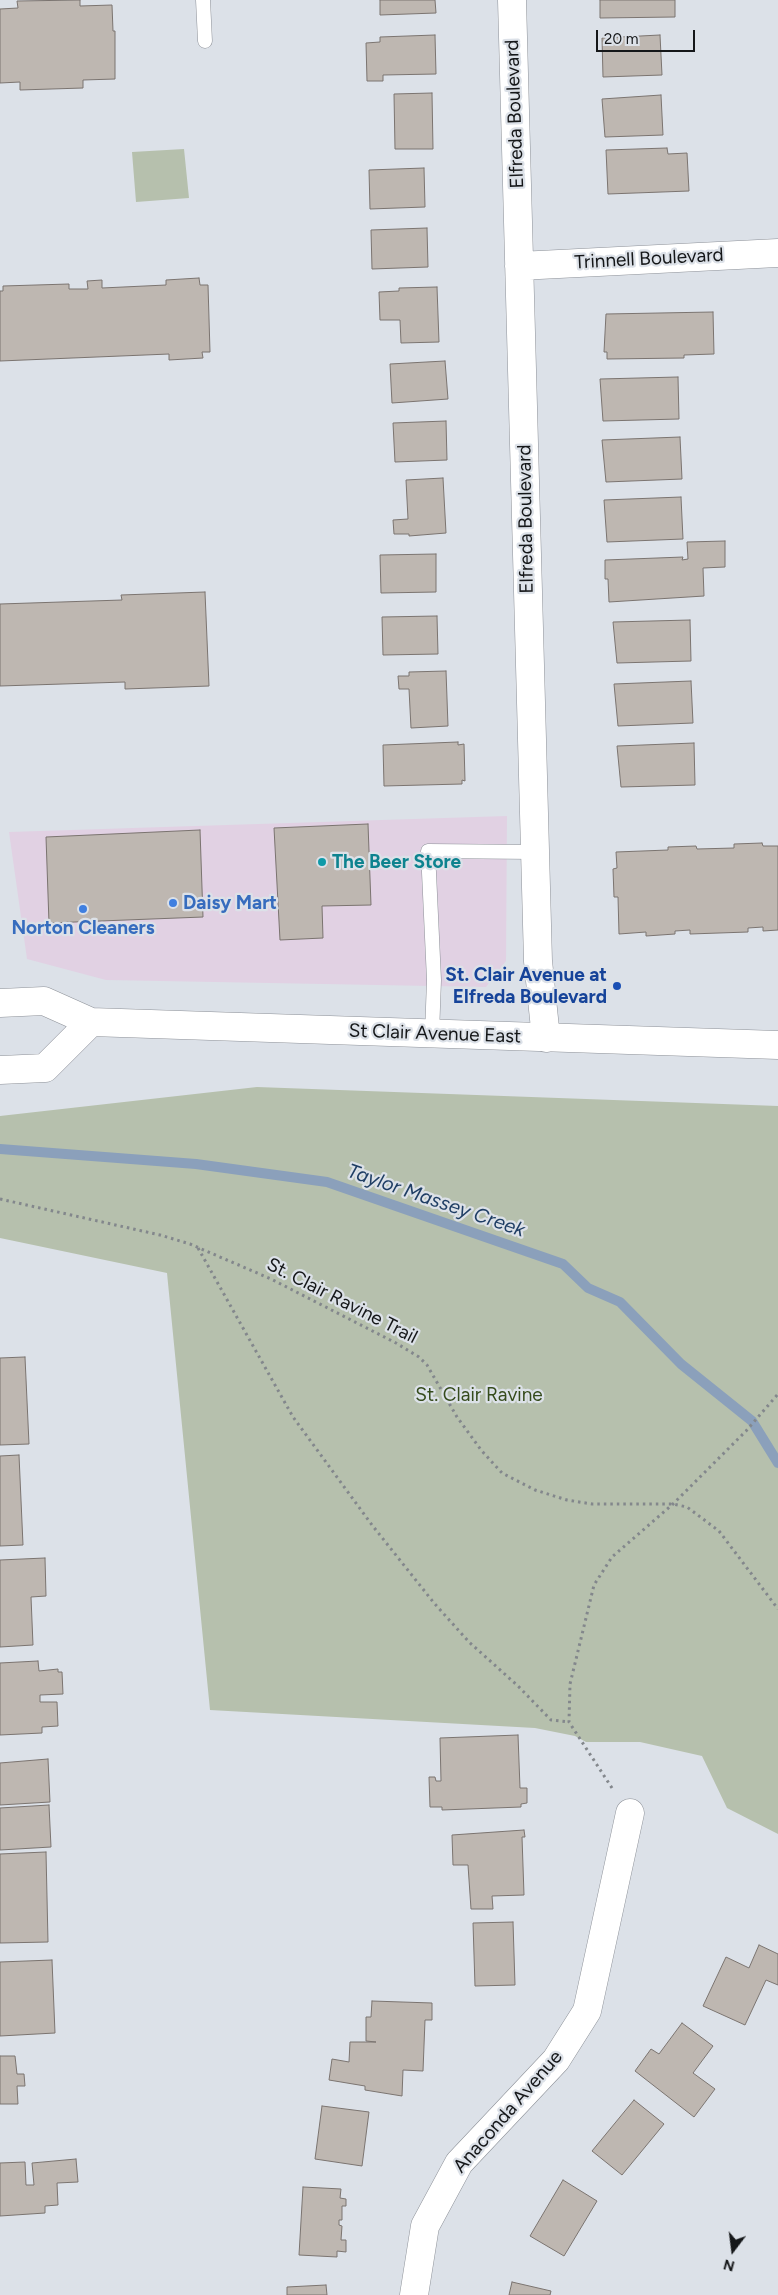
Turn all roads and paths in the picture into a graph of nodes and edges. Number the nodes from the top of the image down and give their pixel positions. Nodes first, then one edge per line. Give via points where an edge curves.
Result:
1 (203, 0) edge
2 (512, 0) edge
3 (204, 41) dead end
4 (778, 253) edge
5 (519, 266) junction
6 (534, 852) junction
7 (0, 1004) edge
8 (91, 1022) junction
9 (432, 1034) junction
10 (546, 1038) junction
11 (778, 1045) edge
12 (0, 1070) edge
13 (0, 1199) edge
14 (197, 1247) junction
15 (778, 1394) edge
16 (673, 1504) junction
17 (778, 1609) edge
18 (569, 1722) junction
19 (630, 1813) joint
20 (414, 2295) edge

1 - 3 lane
2 - 5 street, Elfreda Boulevard
4 - 5 street, Trinnell Boulevard
5 - 6 street, Elfreda Boulevard
6 - 9 lane via 428,851 434,980
6 - 10 street, Elfreda Boulevard via 539,979
7 - 8 street, St Clair Avenue East via 44,1001
8 - 9 street, St Clair Avenue East
8 - 12 street via 45,1068
9 - 10 street, St Clair Avenue East
10 - 11 street, St Clair Avenue East
13 - 14 path, St. Clair Ravine Trail via 160,1235
14 - 16 path, St. Clair Ravine Trail via 271,1279 419,1357 457,1417 502,1473 535,1490 567,1500 592,1504
14 - 18 path via 293,1417 383,1540 469,1642 551,1720
15 - 16 path
16 - 17 path, St. Clair Ravine Trail via 687,1507 719,1531
16 - 18 path via 612,1557 594,1585 570,1684
18 - 19 path
19 - 20 street, Anaconda Avenue via 587,2011 556,2060 459,2163 425,2226

